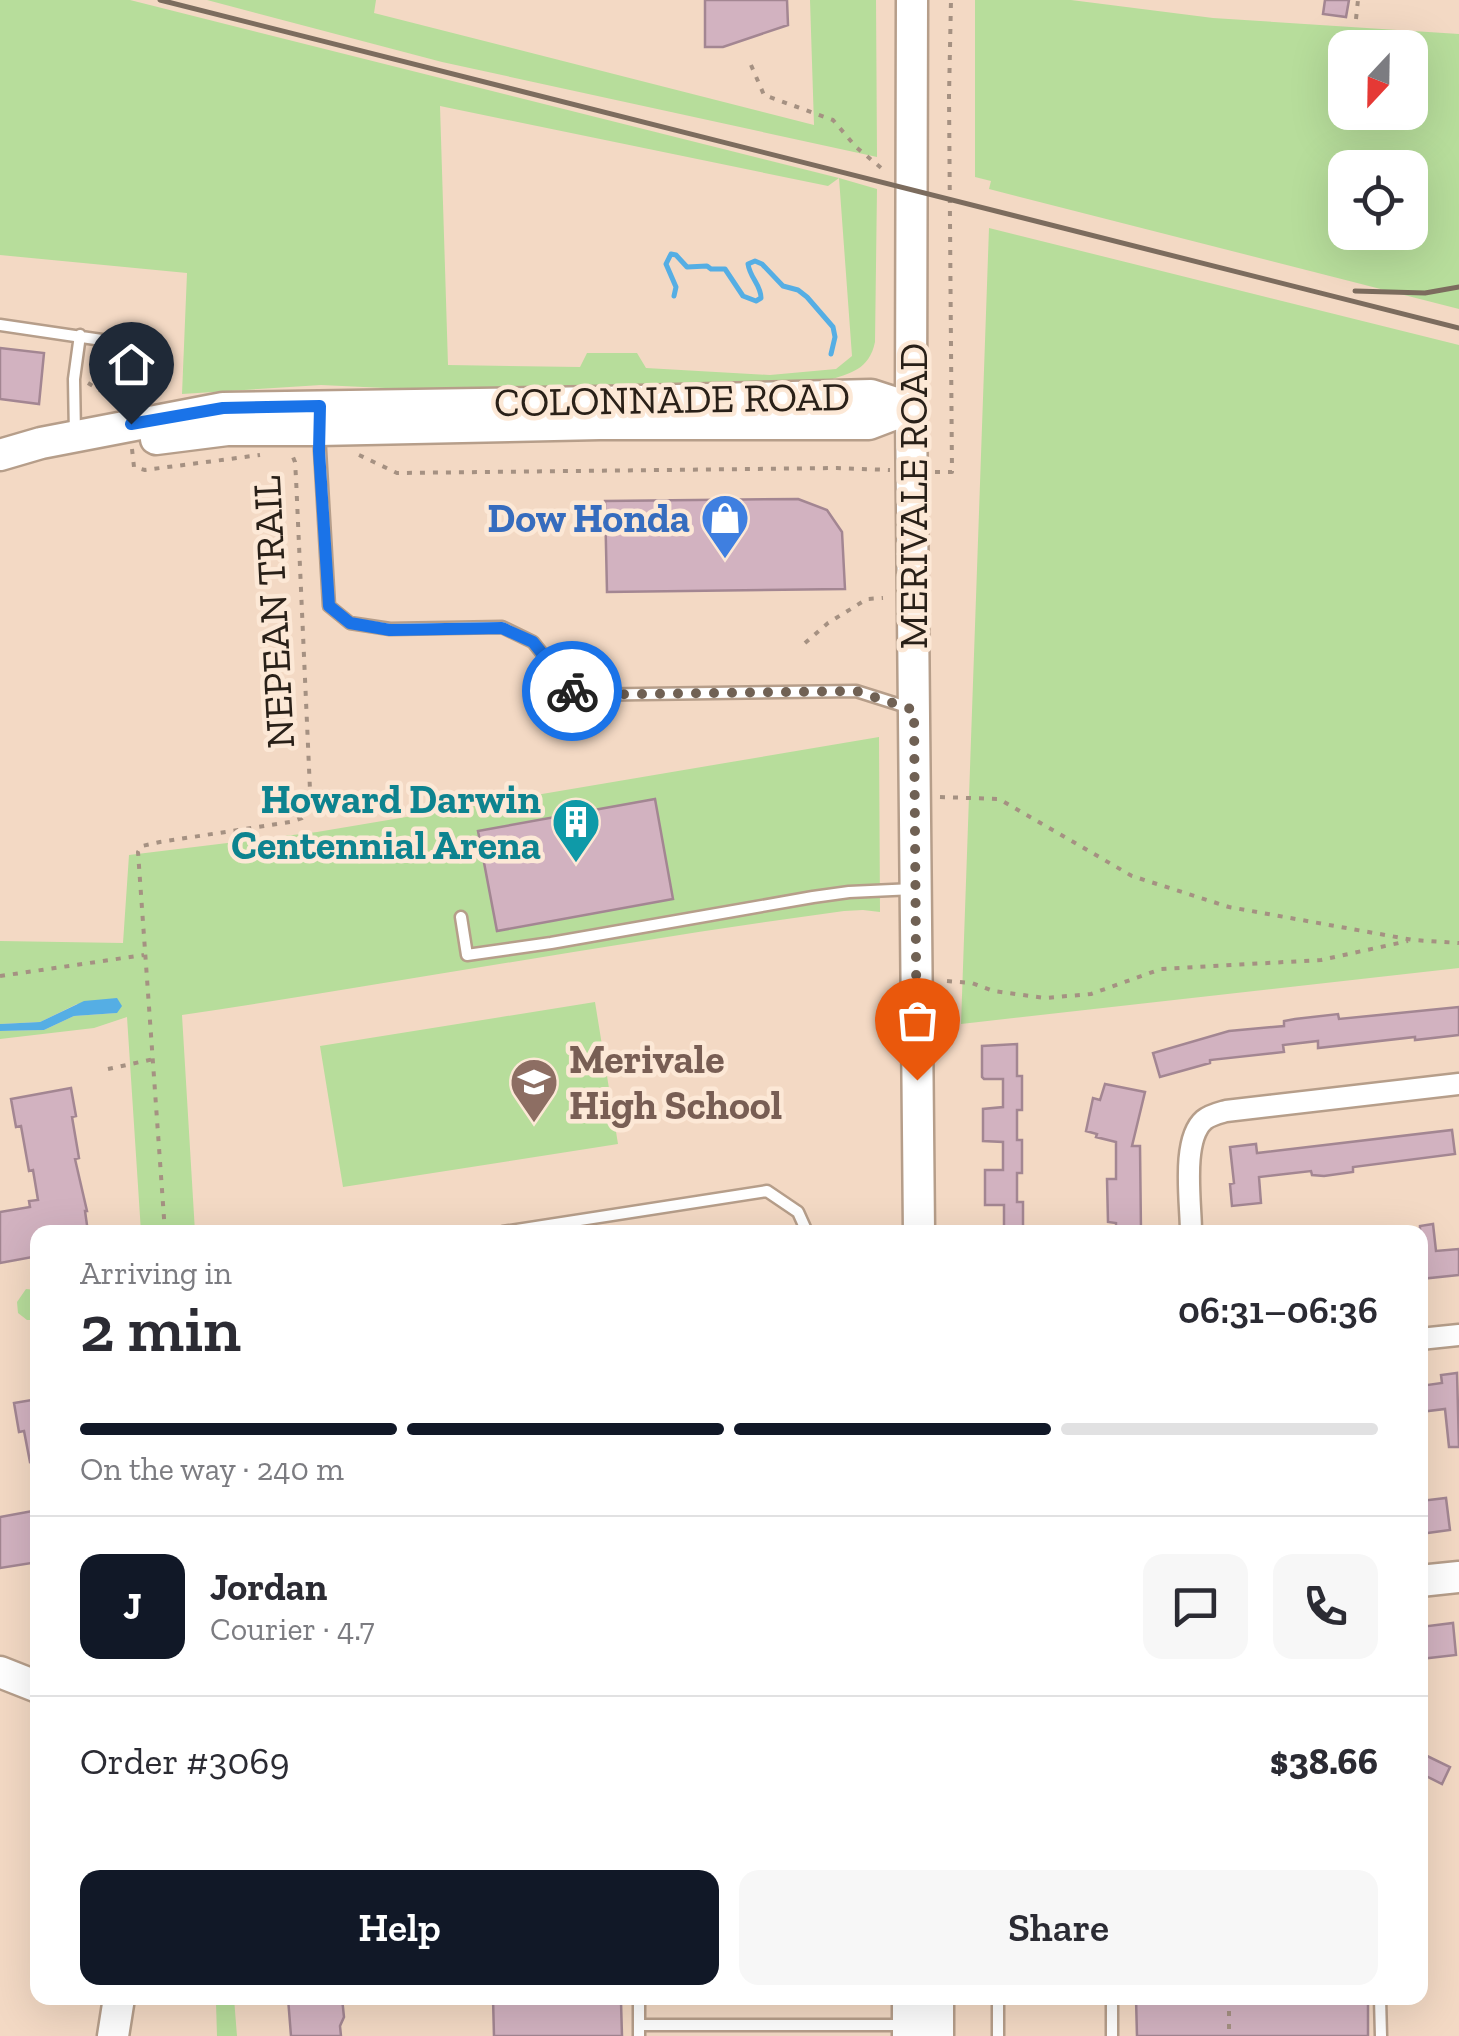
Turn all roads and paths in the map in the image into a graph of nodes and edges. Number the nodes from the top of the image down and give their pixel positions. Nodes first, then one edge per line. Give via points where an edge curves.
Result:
1 (912, 0) edge
2 (950, 0) edge
3 (1358, 0) edge
4 (1356, 19) dead end
5 (751, 65) dead end
6 (912, 191) junction
7 (0, 325) edge
8 (80, 335) junction
9 (156, 348) dead end
10 (74, 379) junction
11 (912, 408) junction
12 (120, 413) dead end
13 (319, 418) junction
14 (75, 436) junction
15 (132, 442) junction
16 (290, 452) dead end
17 (354, 452) dead end
18 (272, 454) dead end
19 (0, 458) edge
20 (880, 469) dead end
21 (952, 472) dead end
22 (882, 598) dead end
23 (805, 643) dead end
24 (914, 710) junction
25 (915, 795) junction
26 (915, 889) junction
27 (461, 917) dead end
28 (1413, 940) junction
29 (1459, 944) edge
30 (144, 955) junction
31 (0, 976) edge
32 (947, 980) dead end
33 (154, 1059) junction
34 (108, 1069) dead end
35 (1459, 1084) edge
36 (165, 1225) edge
37 (547, 1225) edge
38 (804, 1225) edge
39 (919, 1225) edge
40 (1191, 1225) edge
41 (1459, 1334) edge
42 (1428, 1338) edge
43 (1459, 1577) edge
44 (1428, 1580) edge
45 (0, 1672) edge
46 (30, 1684) edge
47 (118, 2005) edge
48 (938, 2005) edge
49 (998, 2005) edge
50 (1112, 2005) edge
51 (1229, 2005) edge
52 (1380, 2005) edge
53 (908, 2020) edge
54 (639, 2030) edge
55 (113, 2036) edge
56 (938, 2036) edge
57 (998, 2036) edge
58 (1112, 2036) edge
59 (1229, 2036) edge
60 (1381, 2036) edge

1 - 6 street, MERIVALE ROAD
2 - 21 path
3 - 4 path
5 - 6 path via 764,95 833,120
6 - 11 street, MERIVALE ROAD
7 - 8 lane
8 - 9 lane
8 - 10 lane
10 - 12 path via 94,385
10 - 14 lane
11 - 13 street, COLONNADE ROAD via 870,424
11 - 24 street, MERIVALE ROAD
13 - 14 street, COLONNADE ROAD via 223,408
13 - 15 street, COLONNADE ROAD
13 - 24 lane via 329,606 350,623 390,630 502,628 533,642 575,695 856,691
14 - 19 street, COLONNADE ROAD
15 - 18 path, NEPEAN TRAIL via 134,467 145,470
15 - 19 street, COLONNADE ROAD
16 - 30 path, NEPEAN TRAIL via 309,810 290,822 142,846
17 - 20 path via 397,473
22 - 23 path via 866,599
24 - 25 street, MERIVALE ROAD
25 - 26 street, MERIVALE ROAD
25 - 28 path via 999,799 1132,876 1229,907
26 - 27 lane via 832,895 467,955
26 - 39 street, MERIVALE ROAD
28 - 29 path
28 - 32 path via 1320,960 1161,969 1091,994 1060,997
30 - 31 path
30 - 33 path, NEPEAN TRAIL
33 - 34 path
33 - 36 path, NEPEAN TRAIL
35 - 40 street via 1206,1118 1192,1135
37 - 38 lane via 767,1191 798,1212
41 - 42 street
43 - 44 street
45 - 46 street
47 - 55 street
48 - 56 street
49 - 57 lane
50 - 58 lane
51 - 59 path
52 - 60 lane
53 - 54 lane

